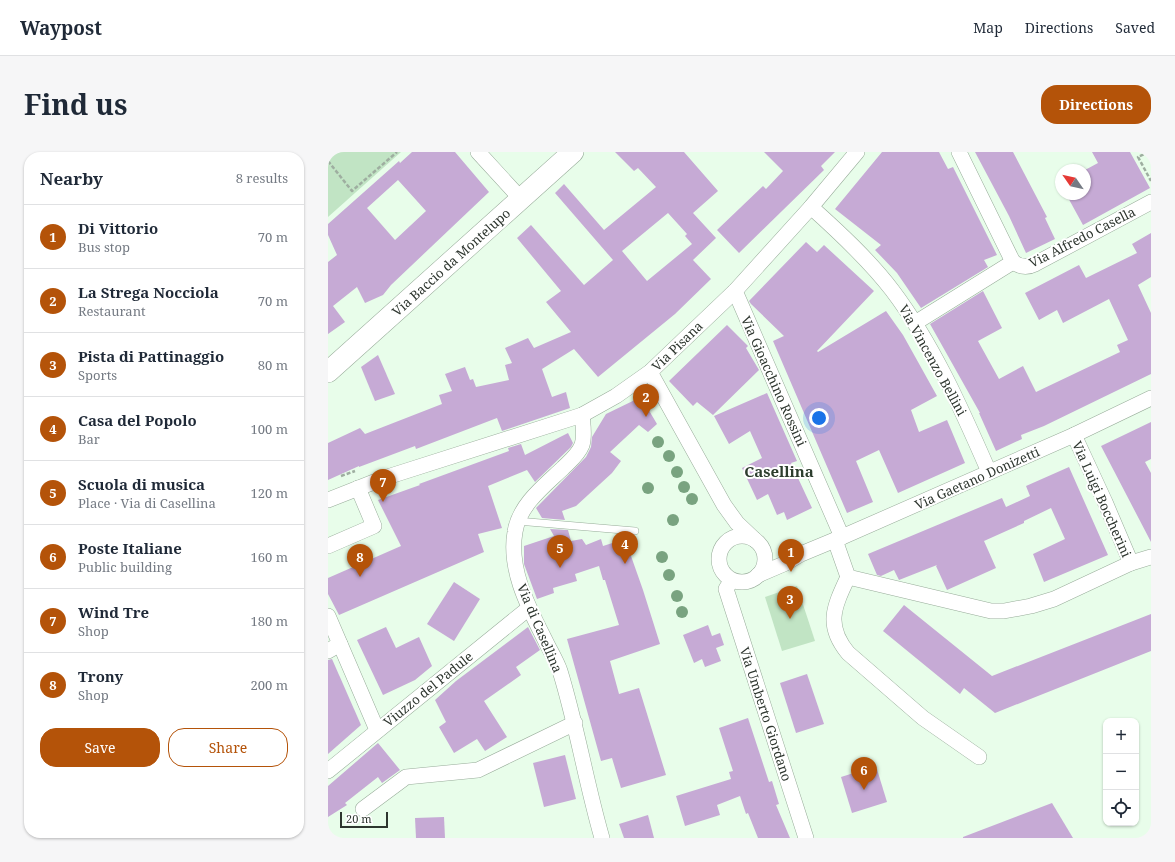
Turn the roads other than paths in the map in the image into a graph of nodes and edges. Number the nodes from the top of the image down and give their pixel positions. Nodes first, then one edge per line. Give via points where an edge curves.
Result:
1 (478, 152) edge
2 (574, 152) edge
3 (857, 152) edge
4 (959, 152) edge
5 (521, 199) junction
6 (1151, 202) edge
7 (811, 207) junction
8 (1013, 262) junction
9 (734, 291) junction
10 (915, 323) junction
11 (328, 372) edge
12 (650, 372) junction
13 (1151, 398) edge
14 (582, 415) junction
15 (1074, 435) junction
16 (989, 472) junction
17 (358, 488) junction
18 (328, 500) edge
19 (724, 505) junction
20 (517, 521) junction
21 (635, 531) dead end
22 (838, 539) junction
23 (724, 544) junction
24 (759, 545) junction
25 (328, 546) edge
26 (801, 554) junction
27 (1151, 557) edge
28 (1131, 563) junction
29 (758, 575) junction
30 (848, 577) junction
31 (729, 585) junction
32 (529, 608) junction
33 (328, 616) edge
34 (334, 647) edge
35 (575, 723) junction
36 (377, 730) junction
37 (979, 757) dead end
38 (328, 771) edge
39 (363, 809) dead end
40 (602, 838) edge
41 (806, 838) edge

1 - 5 street
2 - 5 main road, Via Baccio da Montelupo
3 - 7 street, Via Pisana
4 - 8 street
5 - 11 main road, Via Baccio da Montelupo
6 - 8 street, Via Alfredo Casella via 1029,267
7 - 9 street, Via Pisana
7 - 10 street, Via Vincenzo Bellini via 863,256 892,290
8 - 10 street
9 - 12 street, Via Pisana
9 - 22 street, Via Gioacchino Rossini
10 - 16 street, Via Vincenzo Bellini via 955,396
12 - 14 street, Via Pisana via 616,396
12 - 19 street
13 - 15 street, Via Gaetano Donizetti
14 - 17 street, Via Pisana
14 - 20 street, Via di Casellina via 583,440 579,452 530,500
15 - 16 street, Via Gaetano Donizetti
15 - 28 street, Via Luigi Boccherini
16 - 22 street, Via Gaetano Donizetti
17 - 18 street, Via Pisana
17 - 25 street via 374,526
19 - 23 street
19 - 24 street via 737,523
20 - 21 lane
20 - 32 street, Via di Casellina via 514,543 516,566
22 - 26 street, Via Gaetano Donizetti
22 - 30 street, Via Gioacchino Rossini
23 - 24 street via 735,536 741,536 749,537
23 - 31 street via 719,557 720,568
24 - 26 street, Via Gaetano Donizetti via 775,555
24 - 29 street via 765,554 765,562
26 - 29 street, Via Gaetano Donizetti
27 - 28 street
28 - 30 street via 1054,599 1016,610 998,612
29 - 31 street via 747,582
30 - 37 street via 834,616 836,634 843,647 922,718
31 - 41 street, Via Umberto Giordano
32 - 35 street, Via di Casellina via 559,669
32 - 36 street, Viuzzo del Padule
33 - 34 street
34 - 36 street
35 - 39 street via 478,770 406,777
35 - 40 street, Via di Casellina
36 - 38 street, Viuzzo del Padule

